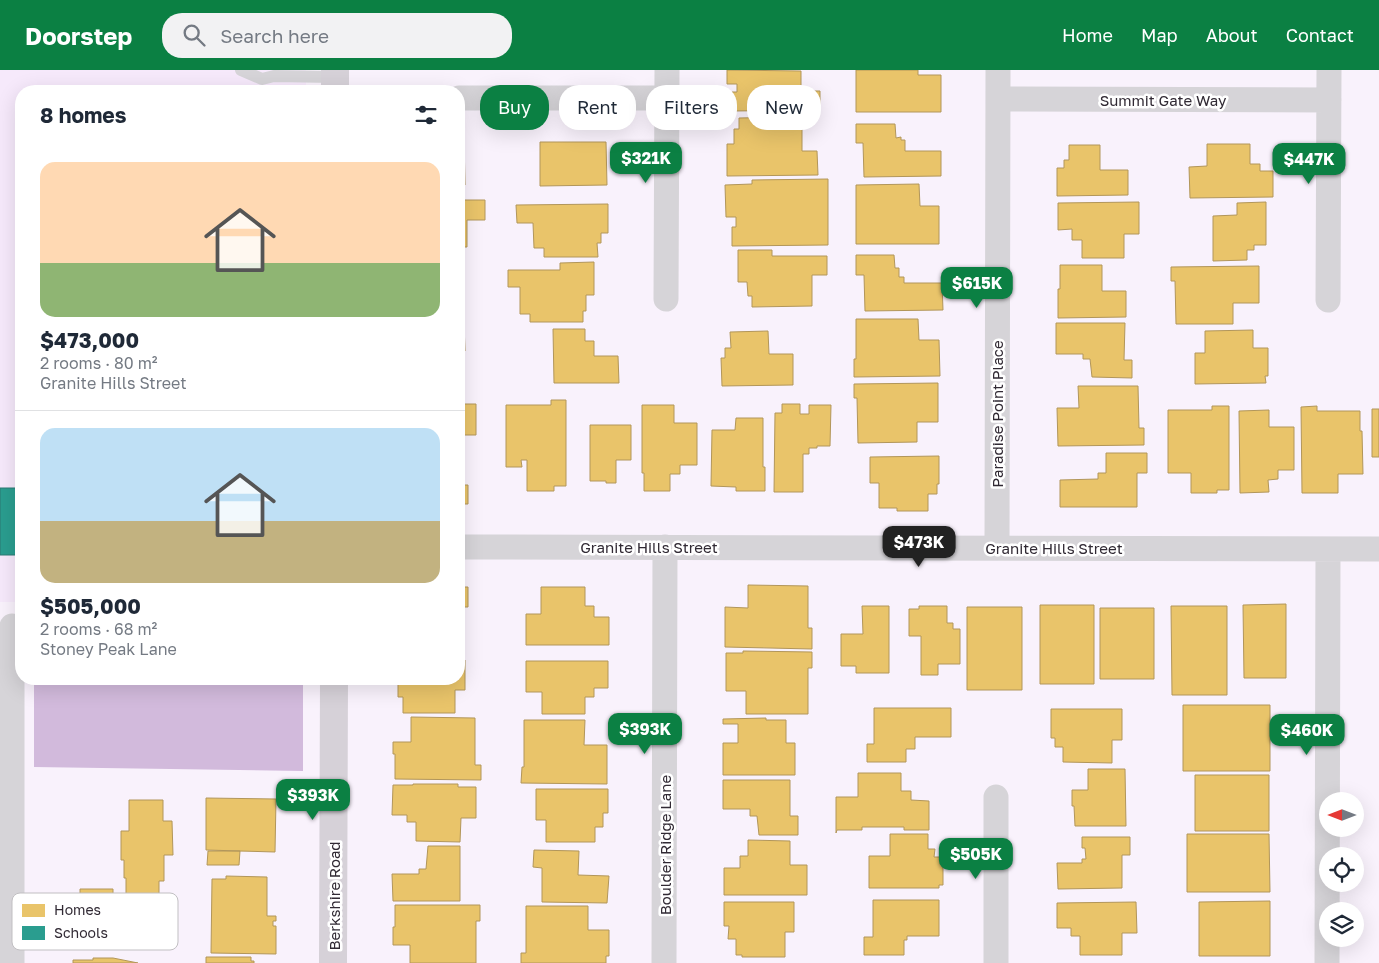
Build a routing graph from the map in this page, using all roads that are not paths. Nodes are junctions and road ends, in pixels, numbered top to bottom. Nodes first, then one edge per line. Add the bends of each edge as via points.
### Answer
1 (241, 70) edge
2 (667, 70) edge
3 (998, 70) edge
4 (1329, 70) edge
5 (335, 79) edge
6 (261, 85) edge
7 (667, 85) edge
8 (465, 98) edge
9 (646, 98) edge
10 (998, 99) junction
11 (1329, 100) junction
12 (667, 130) edge
13 (666, 299) dead end
14 (1328, 300) dead end
15 (465, 547) edge
16 (665, 547) junction
17 (997, 548) junction
18 (1328, 549) junction
19 (1379, 549) edge
20 (11, 626) edge
21 (334, 685) edge
22 (996, 797) dead end
23 (12, 963) edge
24 (333, 963) edge
25 (664, 963) edge
26 (996, 963) edge
27 (1327, 963) edge

1 - 6 lane
2 - 7 street
3 - 10 street, Paradise Point Place
4 - 11 street
5 - 6 lane via 274,76
8 - 9 street
10 - 11 street, Summit Gate Way
10 - 17 street, Paradise Point Place
11 - 14 street
12 - 13 street
15 - 16 street, Granite Hills Street
16 - 17 street, Granite Hills Street
16 - 25 street, Boulder Ridge Lane
17 - 18 street, Granite Hills Street
18 - 19 street, Granite Hills Street
18 - 27 street
20 - 23 street
21 - 24 street, Berkshire Road
22 - 26 street

